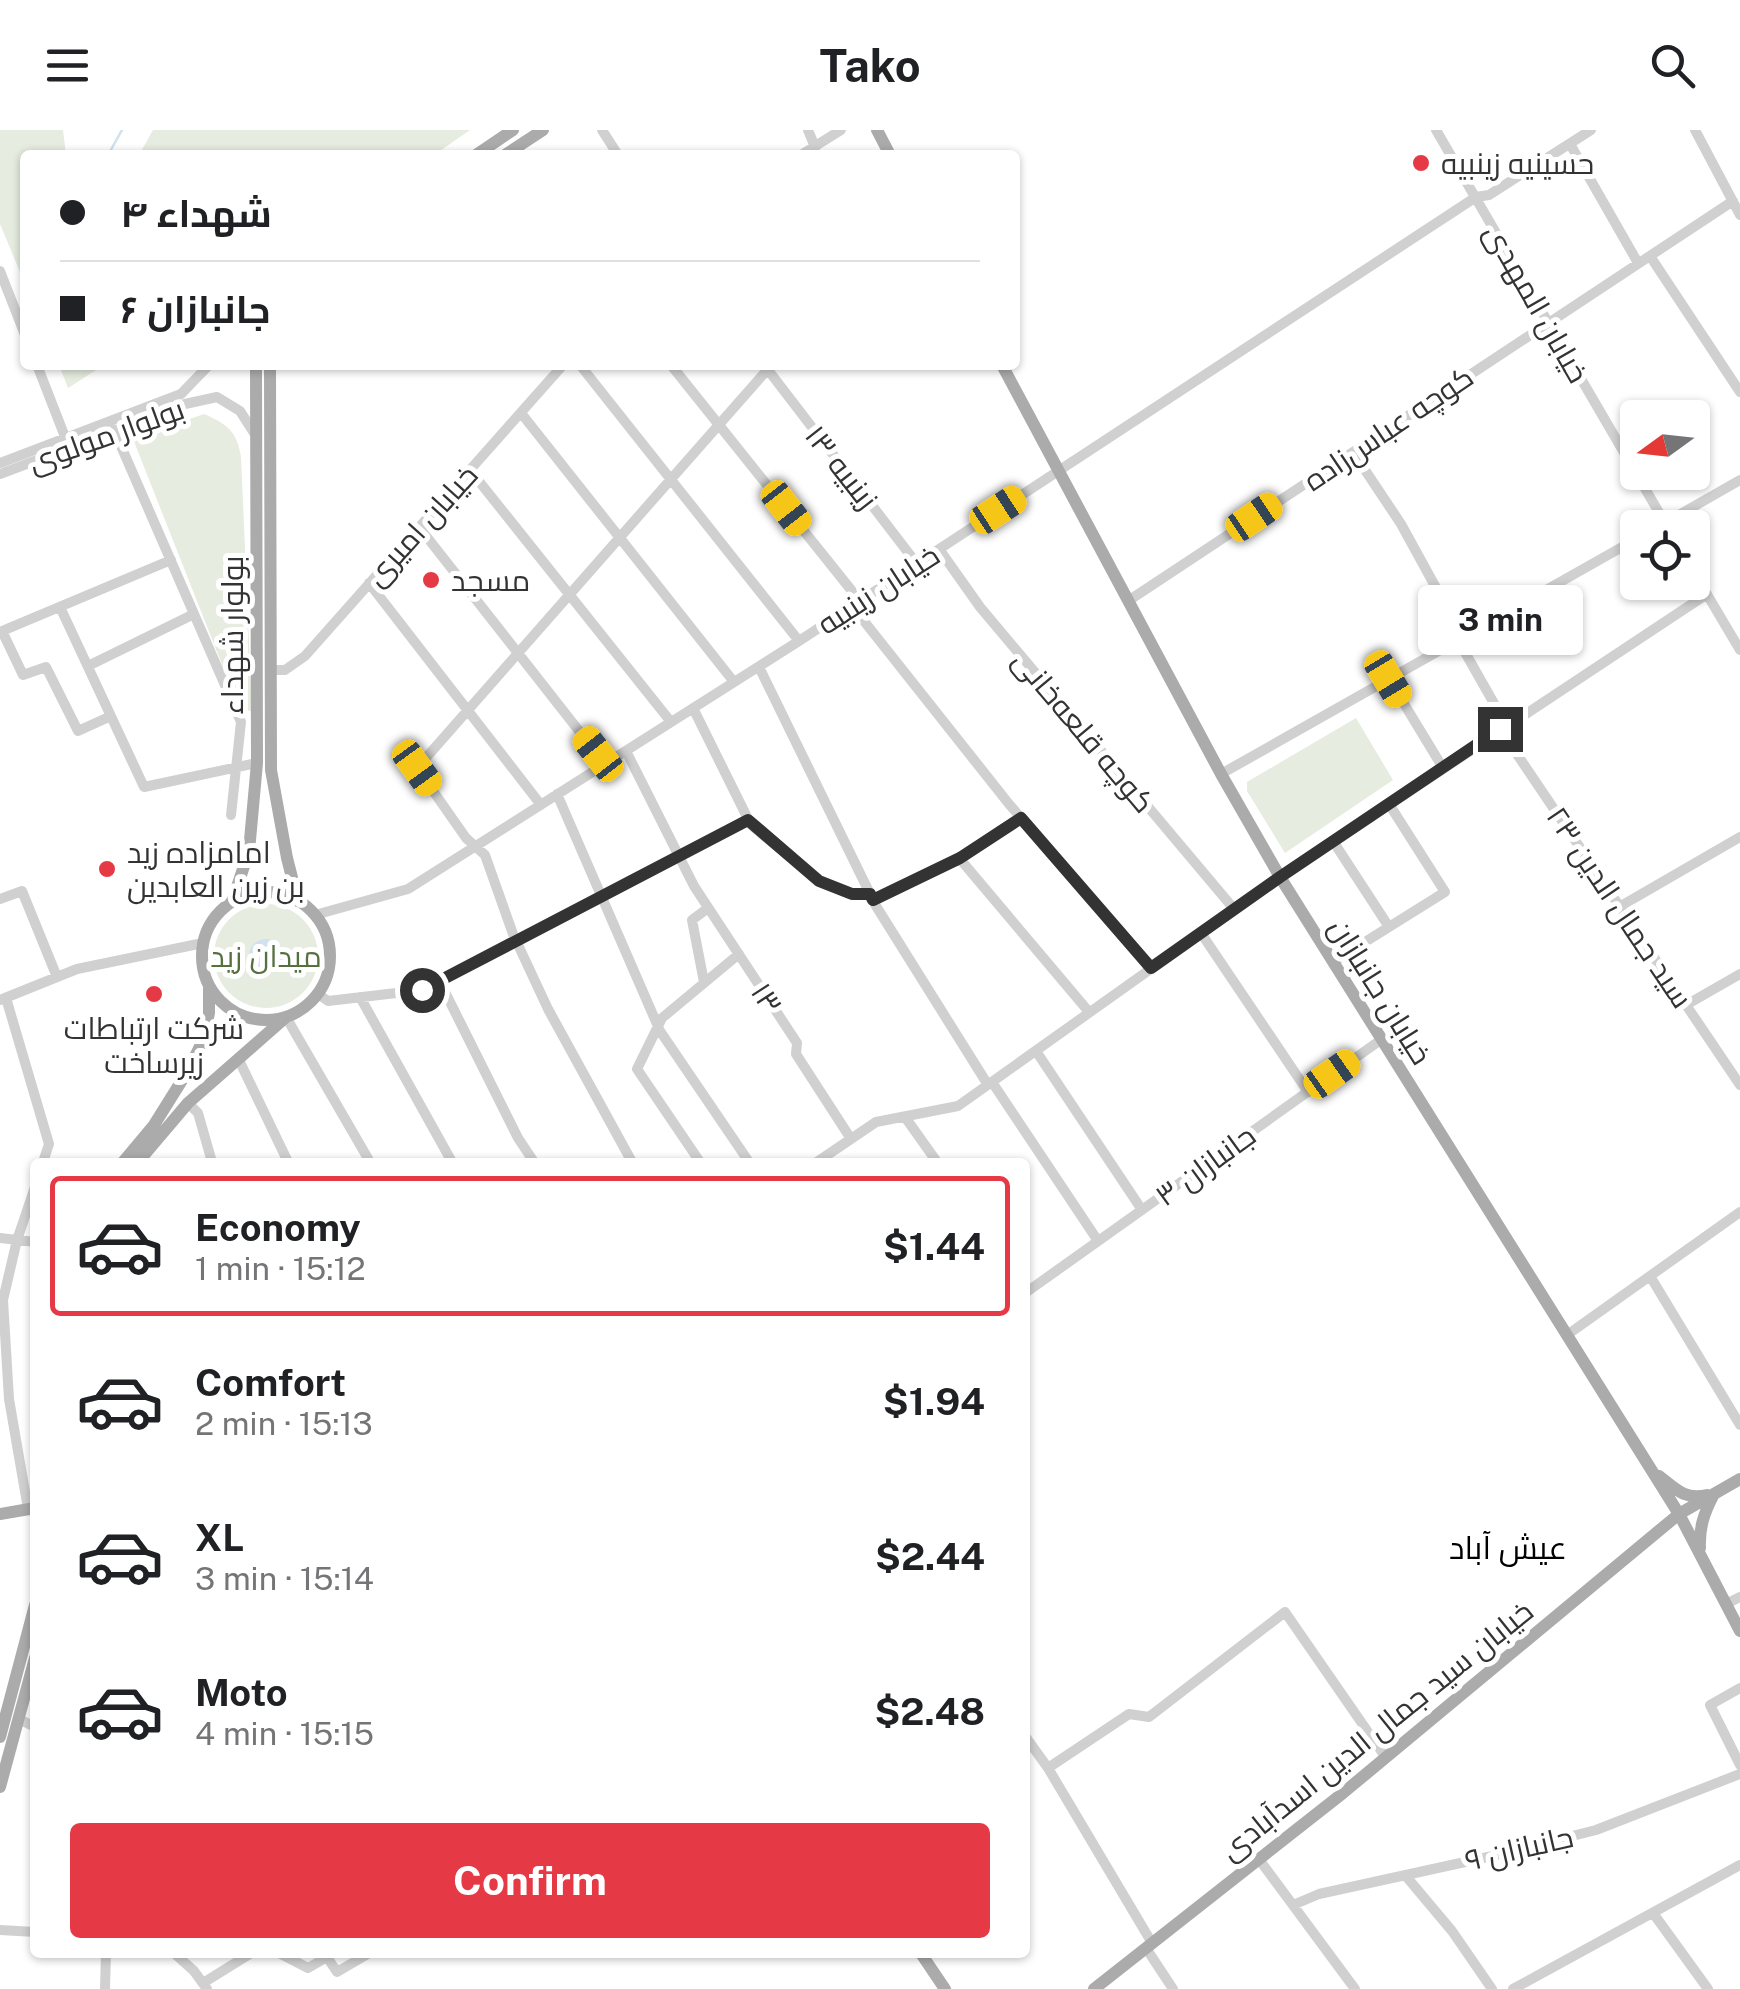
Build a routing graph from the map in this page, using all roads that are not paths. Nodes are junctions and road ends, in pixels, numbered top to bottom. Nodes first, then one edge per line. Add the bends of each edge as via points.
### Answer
1 (513, 130) edge
2 (544, 130) edge
3 (808, 130) edge
4 (841, 130) edge
5 (1436, 130) edge
6 (1591, 130) edge
7 (1696, 130) edge
8 (1570, 144) junction
9 (815, 146) junction
10 (483, 150) edge
11 (514, 150) edge
12 (809, 150) edge
13 (1476, 197) junction
14 (1733, 201) junction
15 (1740, 215) edge
16 (1650, 256) junction
17 (1638, 263) junction
18 (0, 271) edge
19 (20, 322) edge
20 (1548, 322) junction
21 (39, 370) edge
22 (205, 370) edge
23 (256, 370) edge
24 (270, 370) edge
25 (559, 370) edge
26 (584, 370) edge
27 (674, 370) edge
28 (764, 370) edge
29 (768, 370) edge
30 (1005, 370) edge
31 (1740, 392) edge
32 (183, 399) junction
33 (521, 412) junction
34 (719, 425) junction
35 (114, 430) junction
36 (256, 436) junction
37 (67, 443) junction
38 (1353, 452) junction
39 (0, 463) edge
40 (470, 470) junction
41 (1059, 470) junction
42 (0, 474) edge
43 (671, 480) junction
44 (1740, 480) edge
45 (1654, 510) edge
46 (1690, 510) edge
47 (419, 527) junction
48 (620, 538) junction
49 (1620, 548) edge
50 (263, 549) junction
51 (939, 549) junction
52 (171, 560) junction
53 (917, 564) junction
54 (369, 584) junction
55 (570, 594) junction
56 (1710, 598) edge
57 (1699, 600) edge
58 (1128, 601) junction
59 (856, 604) junction
60 (60, 607) junction
61 (194, 614) junction
62 (1, 631) edge
63 (1460, 638) junction
64 (799, 640) junction
65 (1740, 650) edge
66 (518, 653) junction
67 (88, 666) junction
68 (759, 666) junction
69 (270, 670) junction
70 (1388, 679) junction
71 (734, 682) junction
72 (693, 708) junction
73 (468, 710) junction
74 (111, 716) junction
75 (257, 718) junction
76 (241, 722) junction
77 (671, 722) junction
78 (1500, 729) junction
79 (626, 750) junction
80 (257, 763) junction
81 (605, 764) junction
82 (236, 767) junction
83 (1442, 768) junction
84 (1221, 774) junction
85 (557, 794) junction
86 (1389, 804) junction
87 (541, 805) junction
88 (231, 815) dead end
89 (1021, 818) junction
90 (748, 820) junction
91 (1740, 837) edge
92 (1333, 841) junction
93 (476, 846) junction
94 (678, 857) junction
95 (960, 858) junction
96 (1280, 877) junction
97 (602, 897) junction
98 (872, 897) junction
99 (0, 899) edge
100 (298, 901) junction
101 (232, 902) junction
102 (1619, 906) junction
103 (708, 908) junction
104 (1234, 910) junction
105 (314, 915) junction
106 (1388, 927) junction
107 (1201, 933) junction
108 (518, 941) junction
109 (204, 942) junction
110 (738, 954) junction
111 (1333, 962) junction
112 (1151, 968) junction
113 (1740, 974) edge
114 (57, 976) junction
115 (440, 982) junction
116 (704, 982) junction
117 (209, 986) junction
118 (318, 994) junction
119 (360, 997) junction
120 (3, 999) edge
121 (1686, 1005) junction
122 (1089, 1012) junction
123 (286, 1017) junction
124 (658, 1025) junction
125 (1382, 1039) junction
126 (1036, 1050) junction
127 (238, 1058) junction
128 (990, 1083) junction
129 (1740, 1085) edge
130 (1308, 1092) junction
131 (188, 1103) junction
132 (905, 1117) junction
133 (851, 1139) junction
134 (45, 1158) edge
135 (126, 1158) edge
136 (141, 1158) edge
137 (211, 1158) edge
138 (286, 1158) edge
139 (368, 1158) edge
140 (450, 1158) edge
141 (531, 1158) edge
142 (630, 1158) edge
143 (697, 1158) edge
144 (746, 1158) edge
145 (823, 1158) edge
146 (934, 1158) edge
147 (30, 1202) edge
148 (1142, 1210) junction
149 (1740, 1212) edge
150 (0, 1238) edge
151 (17, 1240) junction
152 (30, 1241) edge
153 (1098, 1241) junction
154 (1650, 1276) junction
155 (1030, 1286) edge
156 (2, 1301) edge
157 (1567, 1335) junction
158 (5, 1401) edge
159 (1740, 1425) edge
160 (1652, 1471) junction
161 (1740, 1480) edge
162 (1714, 1493) junction
163 (30, 1500) edge
164 (30, 1508) edge
165 (0, 1514) edge
166 (1679, 1514) junction
167 (1701, 1556) junction
168 (1740, 1597) edge
169 (1726, 1604) junction
170 (30, 1625) edge
171 (1740, 1631) edge
172 (30, 1676) edge
173 (1740, 1688) edge
174 (18, 1719) junction
175 (30, 1725) edge
176 (0, 1737) edge
177 (1030, 1743) edge
178 (1386, 1758) junction
179 (1740, 1766) edge
180 (1048, 1768) junction
181 (1740, 1774) edge
182 (0, 1786) edge
183 (1258, 1858) junction
184 (1740, 1866) edge
185 (1406, 1874) junction
186 (1293, 1905) junction
187 (1652, 1913) junction
188 (0, 1930) edge
189 (30, 1932) edge
190 (1149, 1946) junction
191 (106, 1958) edge
192 (180, 1958) edge
193 (245, 1958) edge
194 (289, 1958) edge
195 (326, 1958) edge
196 (329, 1958) edge
197 (358, 1958) edge
198 (924, 1958) edge
199 (205, 1986) edge
200 (105, 1989) edge
201 (944, 1989) edge
202 (1094, 1989) edge
203 (1173, 1989) edge
204 (1355, 1989) edge
205 (1492, 1989) edge
206 (1513, 1989) edge
207 (1708, 1989) edge

1 - 10 main road
2 - 11 main road
3 - 9 street
4 - 9 street
5 - 13 street, خیابان المهدی
6 - 8 street, خیابان زینبیه
7 - 14 street
8 - 13 street, خیابان زینبیه
8 - 17 street
9 - 12 street
13 - 20 street, خیابان المهدی
13 - 41 street, خیابان زینبیه
14 - 15 street
14 - 16 street, کوچه عباس‌زاده
16 - 17 street, کوچه عباس‌زاده
16 - 31 street
17 - 20 street, کوچه عباس‌زاده
18 - 19 street
20 - 38 street, کوچه عباس‌زاده
20 - 45 street, خیابان المهدی
21 - 37 street
22 - 32 street, بولوار مولوی
23 - 36 main road, بولوار شهداء
24 - 50 main road, بولوار شهداء
25 - 33 street, خیابان امیری
26 - 43 street
27 - 34 street
28 - 34 street
29 - 53 street, زینبیه ۱۳
30 - 41 main road, خیابان جانبازان
32 - 35 street, بولوار مولوی
32 - 36 street, بولوار مولوی via 216,397 240,411
32 - 37 street, بولوار مولوی
33 - 40 street, خیابان امیری
33 - 48 street
34 - 43 street
34 - 59 street
35 - 37 street, بولوار مولوی
35 - 52 street
36 - 50 main road, بولوار شهداء
37 - 39 street, بولوار مولوی
37 - 42 street, بولوار مولوی
38 - 58 street, کوچه عباس‌زاده
38 - 63 street, سید جمال الدین ۲۳ via 1401,524
40 - 47 street, خیابان امیری
40 - 55 street
41 - 51 street, خیابان زینبیه
41 - 58 main road, خیابان جانبازان
43 - 48 street
43 - 64 street
44 - 46 street
47 - 54 street, خیابان امیری
47 - 66 street
48 - 55 street
48 - 71 street
49 - 63 street
50 - 69 main road, بولوار شهداء
50 - 75 main road, بولوار شهداء
51 - 53 street, خیابان زینبیه
51 - 104 street, کوچه قلعه‌خانی
52 - 60 street
52 - 61 street
53 - 59 street, خیابان زینبیه
54 - 69 street, خیابان امیری via 305,656 285,670
54 - 73 street
55 - 66 street
55 - 77 street
56 - 65 street
57 - 78 street
58 - 84 main road, خیابان جانبازان
59 - 64 street, خیابان زینبیه
59 - 89 street
60 - 62 street
60 - 67 street
61 - 67 street
61 - 76 street
62 - 74 street via 23,676 46,667 78,730
63 - 70 street
63 - 78 street, سید جمال الدین ۲۳ via 1500,714
64 - 68 street, خیابان زینبیه
66 - 73 street
66 - 81 street
67 - 74 street
68 - 71 street, خیابان زینبیه
68 - 98 street
69 - 100 main road, بولوار شهداء via 270,770
70 - 83 street
70 - 84 street
71 - 72 street, خیابان زینبیه
72 - 77 street, خیابان زینبیه
72 - 90 street
73 - 87 street
73 - 93 street via 417,768
74 - 82 street via 144,787
75 - 76 street
75 - 80 main road, بولوار شهداء
76 - 82 street
77 - 79 street, خیابان زینبیه
78 - 83 street
78 - 102 street, سید جمال الدین ۲۳
79 - 81 street, خیابان زینبیه
79 - 94 street, ۱۳
80 - 82 street
80 - 101 main road, بولوار شهداء via 249,852
81 - 85 street, خیابان زینبیه
82 - 88 street
83 - 86 street
84 - 96 main road, خیابان جانبازان
85 - 87 street, خیابان زینبیه
85 - 97 street
86 - 92 street
86 - 106 street via 1445,892
87 - 93 street, خیابان زینبیه
89 - 95 street
89 - 112 street
90 - 94 street
90 - 98 street via 819,881
91 - 102 street
92 - 96 street
92 - 106 street
93 - 105 street, خیابان زینبیه via 408,889
93 - 108 street
94 - 97 street
94 - 103 street, ۱۳
95 - 98 street
95 - 122 street
96 - 104 street
96 - 111 main road, خیابان جانبازان
97 - 108 street
97 - 124 street
98 - 128 street
99 - 114 street via 22,891
100 - 101 main road via 269,892
100 - 105 main road
101 - 109 main road via 216,916
102 - 121 street, سید جمال الدین ۲۳
103 - 110 street, ۱۳
103 - 116 street via 692,920
104 - 107 street
105 - 118 main road via 330,953
106 - 111 street
107 - 112 street
107 - 130 street
108 - 115 street
108 - 142 street
109 - 114 street
109 - 117 main road
110 - 116 street
110 - 133 street, ۱۳
111 - 125 main road, خیابان جانبازان
112 - 122 street
113 - 121 street
114 - 120 street
115 - 119 street
115 - 141 street
116 - 124 street
117 - 123 main road via 242,1016
117 - 135 main road via 203,1040 154,1125
118 - 119 street via 328,1000
118 - 123 main road
119 - 140 street
120 - 134 street via 50,1144
121 - 129 street, سید جمال الدین ۲۳
122 - 126 street
123 - 127 main road
123 - 139 street
124 - 143 street via 636,1069
124 - 144 street
125 - 130 street, جانبازان ۳
125 - 157 main road, خیابان جانبازان
126 - 128 street
126 - 148 street
127 - 131 main road
127 - 138 street
128 - 132 street via 958,1106
128 - 153 street
130 - 148 street, جانبازان ۳
131 - 136 main road
131 - 137 street via 198,1113
132 - 133 street via 876,1122
132 - 146 street
133 - 145 street
147 - 151 street
148 - 153 street, جانبازان ۳
149 - 154 street
150 - 151 street
151 - 152 street
151 - 156 street
153 - 155 street, جانبازان ۳
154 - 157 street
154 - 159 street
156 - 158 street
157 - 160 main road, خیابان جانبازان
158 - 163 street
160 - 162 main road via 1686,1496
160 - 166 main road, خیابان جانبازان
161 - 162 main road, خیابان سید جمال الدین اسدآبادی
162 - 166 main road, خیابان سید جمال الدین اسدآبادی
162 - 167 main road via 1703,1515
164 - 165 main road
166 - 167 main road, خیابان جانبازان
166 - 178 main road, خیابان سید جمال الدین اسدآبادی
167 - 169 main road, خیابان جانبازان
168 - 169 street
169 - 171 main road, خیابان جانبازان
170 - 176 main road
172 - 174 main road
173 - 179 street via 1710,1705
174 - 175 street
174 - 182 main road
177 - 180 street
178 - 180 street via 1286,1612 1149,1716 1129,1714
178 - 183 main road, خیابان سید جمال الدین اسدآبادی
180 - 190 street
181 - 185 street, جانبازان ۹ via 1596,1830
183 - 186 street
183 - 190 main road, خیابان سید جمال الدین اسدآبادی
184 - 187 street
185 - 186 street, جانبازان ۹
185 - 205 street
186 - 204 street
187 - 206 street
187 - 207 street
188 - 189 street
190 - 202 main road, خیابان سید جمال الدین اسدآبادی
190 - 203 street
191 - 200 street
192 - 199 street
193 - 199 street
194 - 195 street via 308,1968
196 - 197 street via 337,1972
198 - 201 main road

